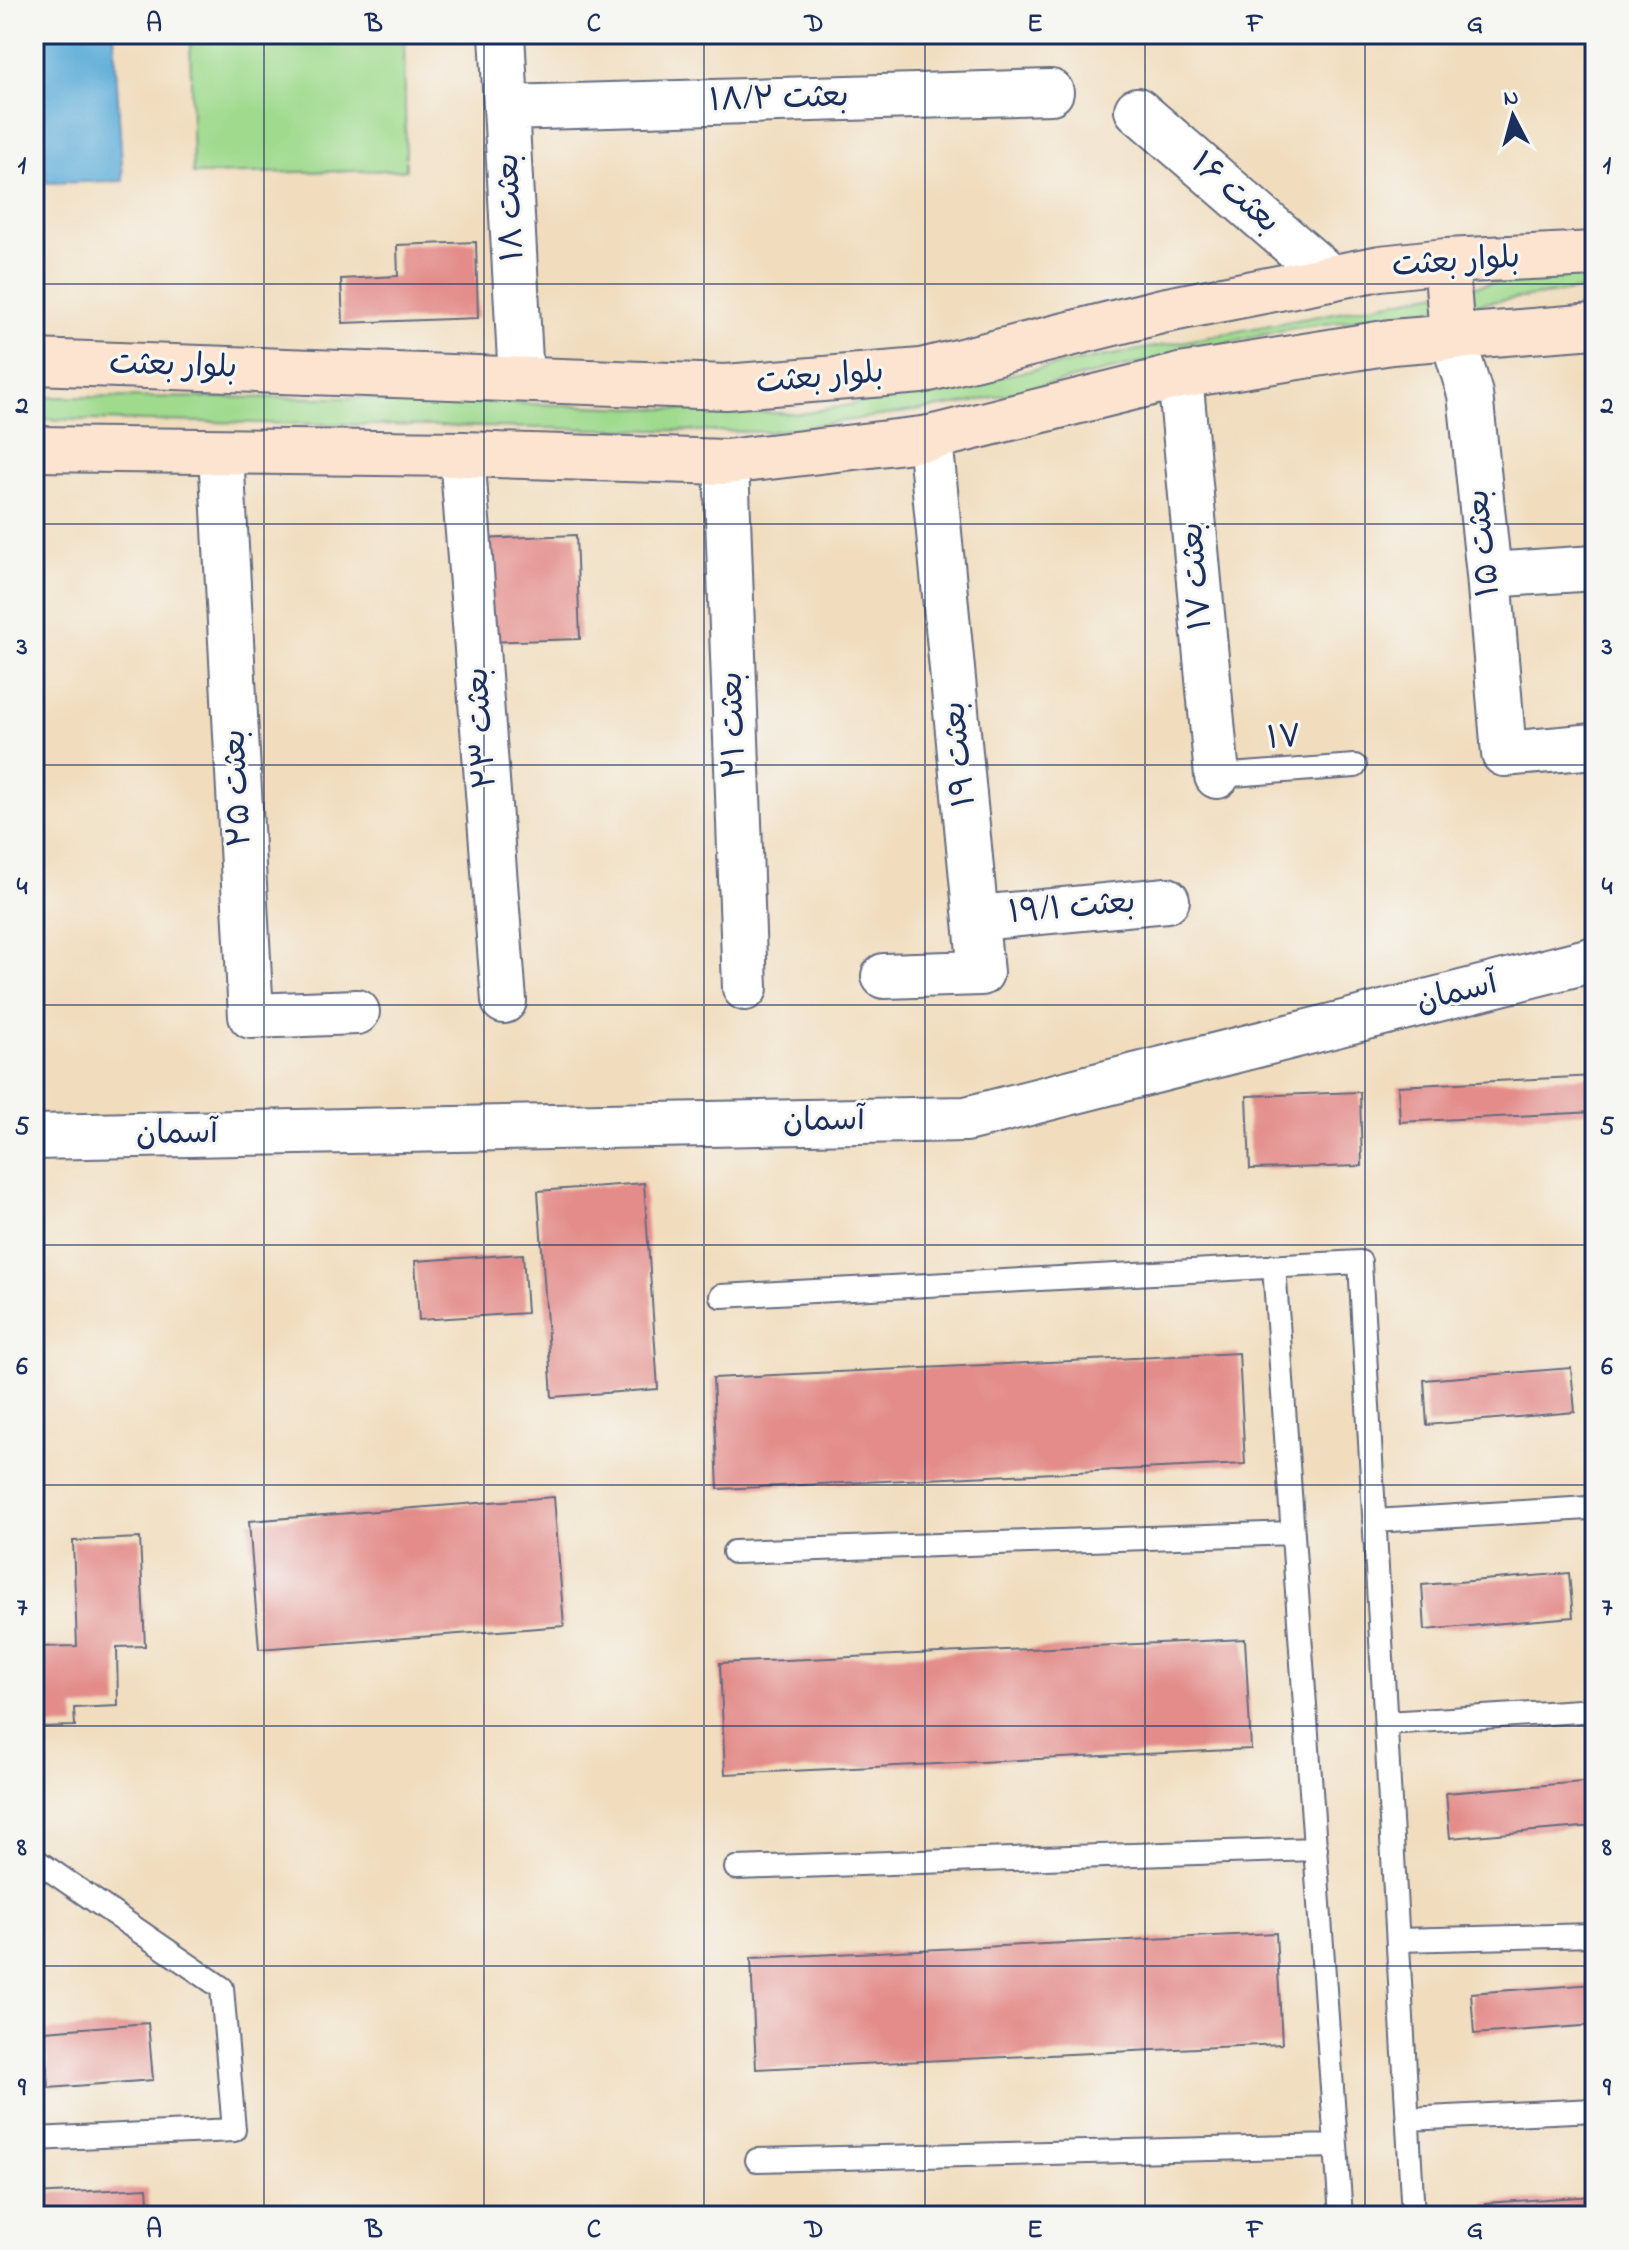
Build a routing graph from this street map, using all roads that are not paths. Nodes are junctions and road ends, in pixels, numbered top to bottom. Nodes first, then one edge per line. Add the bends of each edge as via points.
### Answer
1 (502, 34) edge
2 (1051, 92) dead end
3 (506, 108) junction
4 (1137, 110) dead end
5 (1595, 254) edge
6 (1446, 261) junction
7 (1331, 278) junction
8 (1595, 326) edge
9 (1452, 335) junction
10 (34, 362) edge
11 (1180, 376) junction
12 (521, 379) junction
13 (930, 438) junction
14 (34, 449) edge
15 (221, 453) junction
16 (462, 454) junction
17 (726, 462) junction
18 (1595, 568) edge
19 (1489, 575) junction
20 (1595, 746) edge
21 (1355, 766) dead end
22 (1217, 776) joint
23 (1167, 900) dead end
24 (978, 918) junction
25 (1595, 959) edge
26 (884, 976) dead end
27 (745, 988) dead end
28 (504, 1001) dead end
29 (357, 1012) dead end
30 (34, 1137) edge
31 (1274, 1266) junction
32 (721, 1296) dead end
33 (1588, 1508) dead end
34 (1374, 1521) junction
35 (1293, 1533) junction
36 (734, 1552) dead end
37 (1595, 1710) edge
38 (1386, 1723) junction
39 (1316, 1849) junction
40 (34, 1859) edge
41 (736, 1868) dead end
42 (1595, 1935) edge
43 (1398, 1940) junction
44 (1595, 2110) edge
45 (1407, 2119) junction
46 (34, 2139) edge
47 (1336, 2146) junction
48 (757, 2160) dead end
49 (1341, 2216) edge
50 (1413, 2216) edge

1 - 3 street, بعثت ۱۸
2 - 3 street, ۱۸/۲ بعثت
3 - 12 street, بعثت ۱۸
4 - 7 street, بعثت ۱۶
5 - 6 main road, بلوار بعثت
6 - 7 main road, بلوار بعثت
6 - 9 main road
7 - 12 main road, بلوار بعثت via 1162,311 921,371 726,387
8 - 9 main road
9 - 11 main road
9 - 19 street, بعثت ۱۵ via 1470,394
10 - 12 main road, بلوار بعثت
11 - 13 main road
11 - 22 street, بعثت ۱۷
13 - 17 main road
13 - 24 street, بعثت ۱۹
14 - 15 main road
15 - 16 main road
15 - 29 street, ۲۵ بعثت via 251,1016
16 - 17 main road
16 - 28 street, ۲۳ بعثت
17 - 27 street, ۲۱ بعثت
18 - 19 street
19 - 20 street, بعثت ۱۵ via 1504,754
21 - 22 lane, ۱۷
23 - 24 street, ۱۹/۱ بعثت
24 - 26 street, بعثت ۱۹ via 981,973
25 - 30 street, آسمان via 966,1119
31 - 32 lane
31 - 34 lane via 1360,1262
31 - 35 lane
33 - 34 lane
34 - 38 lane
35 - 36 lane
35 - 39 lane
37 - 38 lane
38 - 43 lane
39 - 41 lane
39 - 47 lane
40 - 46 lane via 222,1988 234,2130
42 - 43 lane
43 - 45 lane
44 - 45 lane
45 - 50 lane
47 - 48 lane
47 - 49 lane

